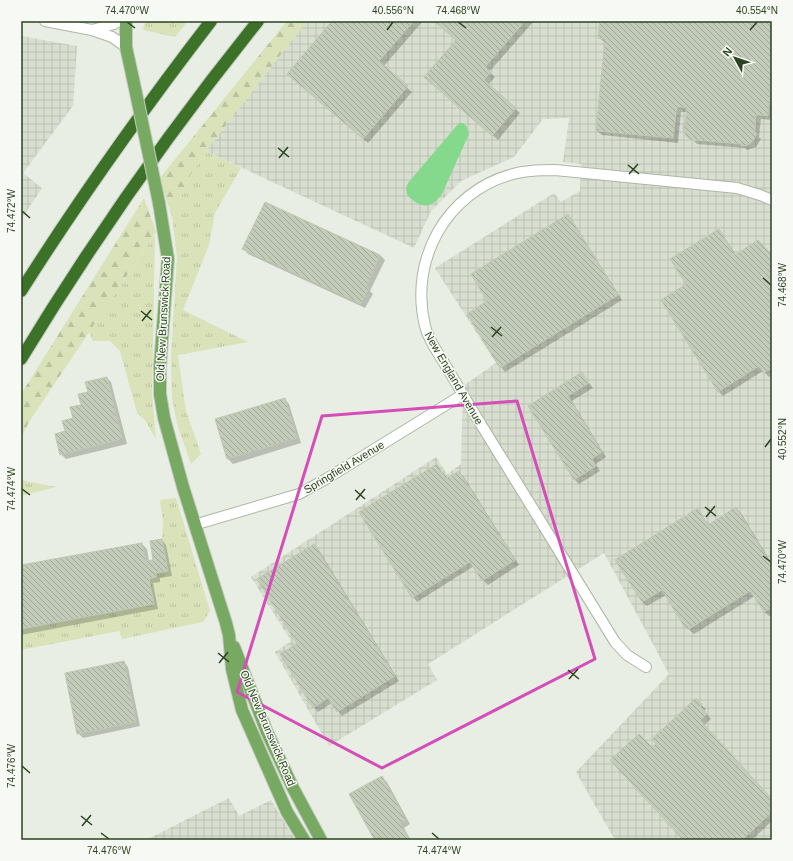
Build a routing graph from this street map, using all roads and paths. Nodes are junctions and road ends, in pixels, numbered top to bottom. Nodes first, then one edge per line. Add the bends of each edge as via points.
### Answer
1 (45, 21) edge
2 (118, 21) edge
3 (126, 21) edge
4 (211, 21) edge
5 (258, 21) edge
6 (92, 30) junction
7 (126, 47) junction
8 (772, 200) edge
9 (21, 291) edge
10 (21, 359) edge
11 (462, 394) junction
12 (194, 525) junction
13 (229, 635) junction
14 (646, 667) dead end
15 (304, 840) edge
16 (321, 840) edge

1 - 6 street
2 - 6 street
3 - 7 main road, Old New Brunswick Road
4 - 9 highway via 103,168
5 - 10 highway via 157,154
6 - 7 street via 112,37
7 - 12 main road, Old New Brunswick Road, bridge via 159,203 168,259 160,394 164,418
8 - 11 street, New England Avenue via 737,188 555,170 533,170 512,174 477,189 454,209 435,236 426,259 421,292 424,320 430,340
11 - 12 street, Springfield Avenue via 299,494
11 - 14 street, New England Avenue via 615,642 627,655
12 - 13 main road, Old New Brunswick Road
13 - 15 main road, Old New Brunswick Road via 232,669 242,710 287,812
13 - 16 main road, Old New Brunswick Road via 267,732

